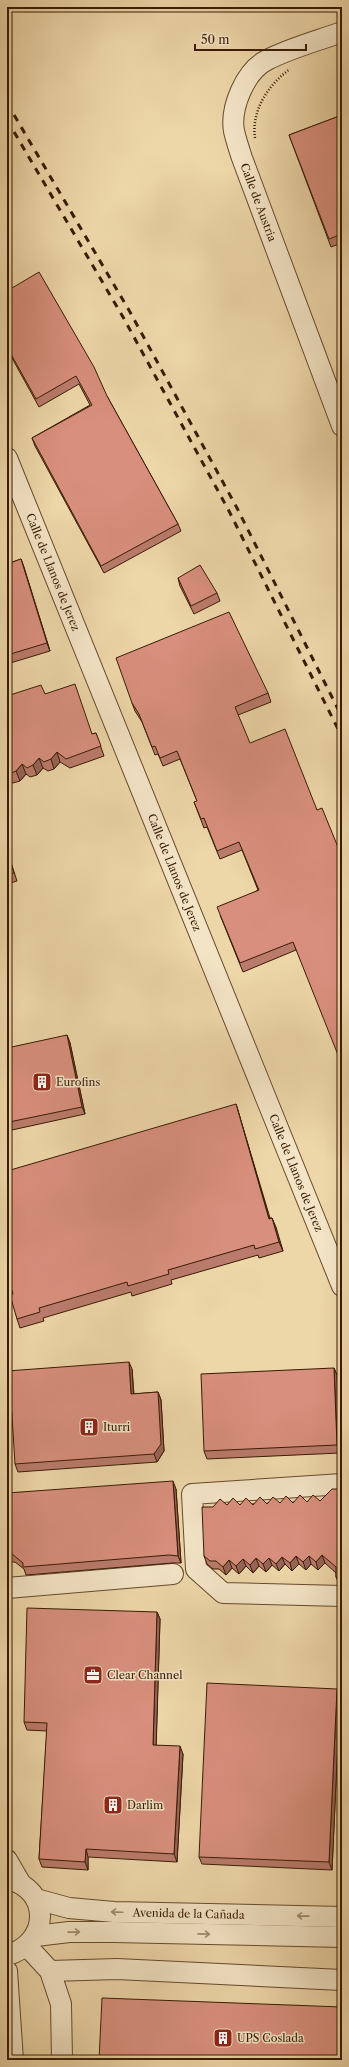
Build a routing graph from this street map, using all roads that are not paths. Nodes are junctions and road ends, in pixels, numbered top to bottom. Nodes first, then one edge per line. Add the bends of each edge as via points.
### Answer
1 (342, 32) edge
2 (342, 426) edge
3 (7, 458) edge
4 (342, 1286) edge
5 (342, 1484) edge
6 (173, 1574) dead end
7 (7, 1588) edge
8 (342, 1596) edge
9 (7, 1860) edge
10 (14, 1882) edge
11 (36, 1899) junction
12 (339, 1913) edge
13 (342, 1937) edge
14 (31, 1941) junction
15 (7, 1955) edge
16 (7, 1971) edge
17 (50, 1971) junction
18 (342, 1980) edge
19 (13, 2060) edge
20 (62, 2060) edge

1 - 2 street, Calle de Austria via 266,60 243,86 234,105 234,131 242,158
3 - 4 street, Calle de Llanos de Jerez
5 - 8 street via 192,1494 196,1569 223,1592
6 - 7 street
9 - 10 street
10 - 11 street via 30,1890
12 -> 11 street, Avenida de la Cañada via 114,1912 69,1908
11 - 14 street via 40,1909 40,1923
14 -> 13 street, Avenida de la Cañada via 69,1932
14 - 15 street, Avenida de la Cañada via 17,1953
14 - 17 street
16 - 19 street
17 - 18 street via 117,1969
17 - 20 street via 61,2004

